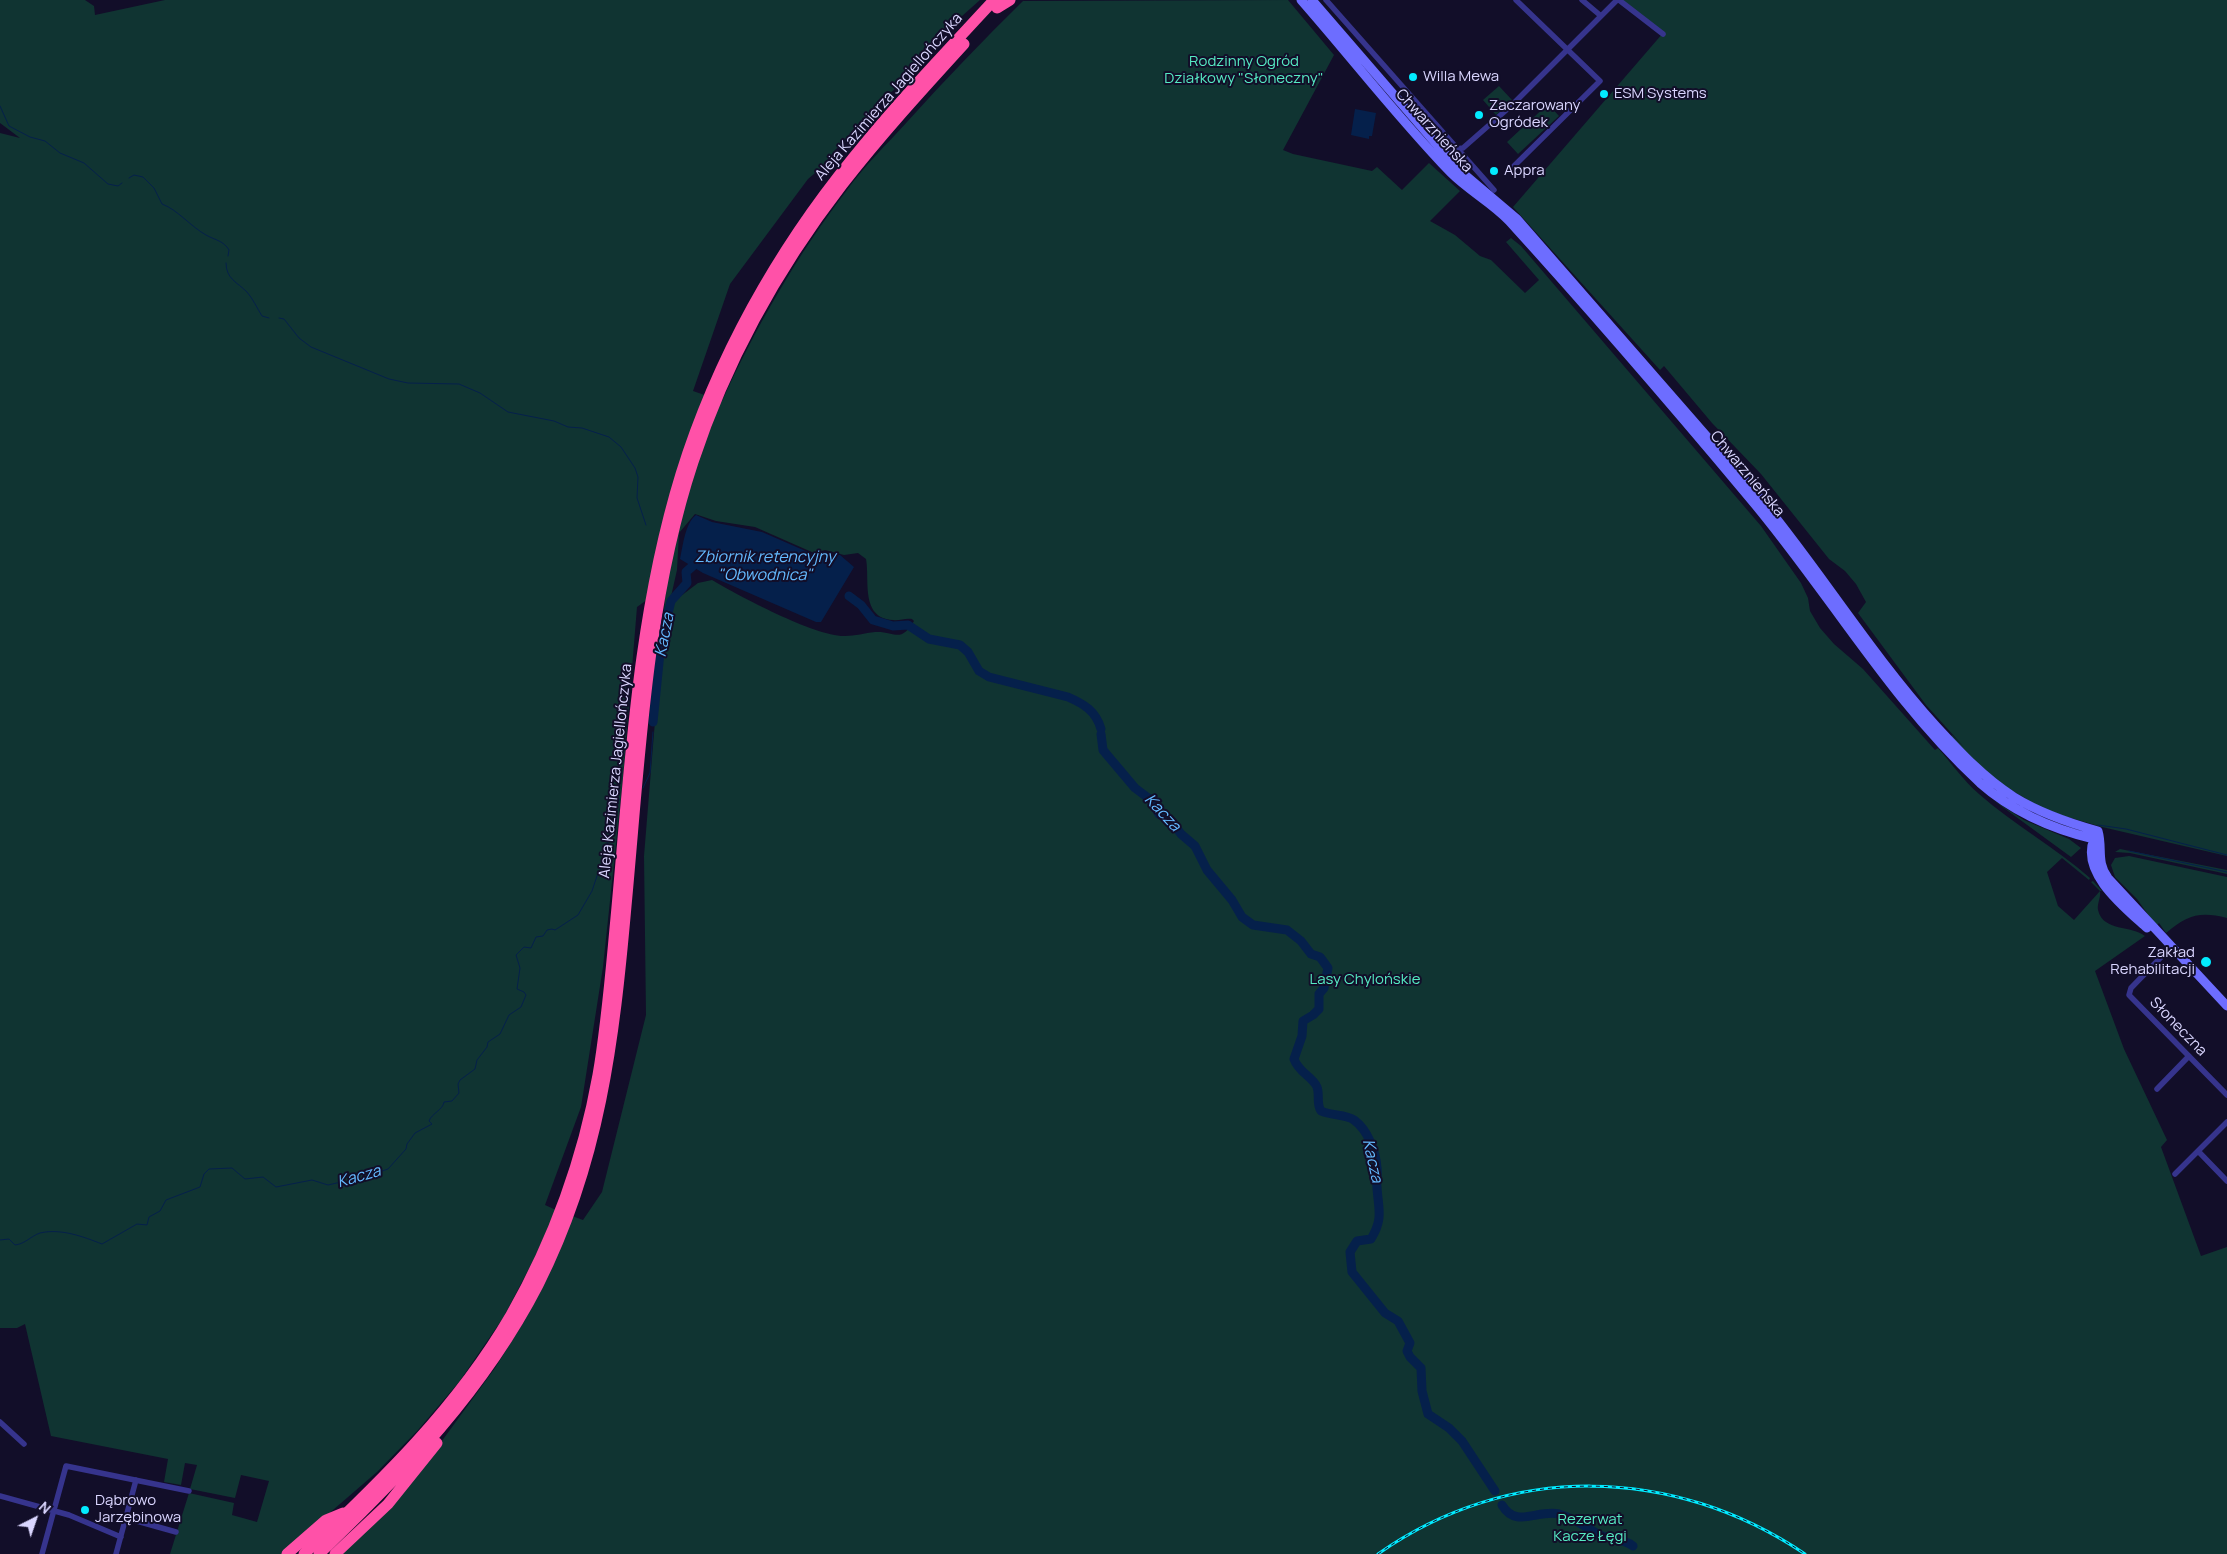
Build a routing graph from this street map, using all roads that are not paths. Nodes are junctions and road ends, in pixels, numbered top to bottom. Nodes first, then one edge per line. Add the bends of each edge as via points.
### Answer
1 (1010, 0) edge
2 (1301, 0) edge
3 (1312, 0) edge
4 (1326, 0) edge
5 (1516, 0) edge
6 (1582, 0) edge
7 (1587, 0) edge
8 (1618, 0) edge
9 (998, 3) edge
10 (1591, 7) junction
11 (1600, 16) junction
12 (1662, 34) dead end
13 (1568, 50) junction
14 (1456, 149) junction
15 (1444, 160) junction
16 (1513, 167) dead end
17 (1494, 190) dead end
18 (2166, 948) junction
19 (2227, 1006) edge
20 (2189, 1056) junction
21 (2157, 1089) dead end
22 (2227, 1095) edge
23 (2227, 1122) edge
24 (2198, 1151) junction
25 (2175, 1174) dead end
26 (2227, 1181) edge
27 (473, 1390) junction
28 (0, 1422) edge
29 (24, 1444) dead end
30 (136, 1480) junction
31 (189, 1491) dead end
32 (0, 1496) edge
33 (352, 1509) junction
34 (54, 1510) junction
35 (126, 1518) junction
36 (176, 1532) dead end
37 (121, 1537) junction
38 (337, 1553) edge
39 (42, 1554) edge
40 (118, 1554) edge
41 (287, 1554) edge
42 (304, 1554) edge
43 (319, 1554) edge

1 - 9 highway
2 - 15 main road, Chwarznieńska
3 - 15 main road, Chwarznieńska
4 - 14 street, Chwarznieńska
5 - 13 street
6 - 10 street
7 - 10 street
8 - 11 street
8 - 12 street
9 - 27 highway, Aleja Kazimierza Jagiellończyka via 888,129 815,223 755,319 707,424 679,510 655,627 617,1010 598,1118 571,1208 543,1274 516,1324
9 - 33 highway, Aleja Kazimierza Jagiellończyka via 875,131 821,199 764,285 714,386 680,475 653,588 638,690 601,1054 586,1128 571,1178 532,1274 487,1353 432,1426
10 - 11 street
11 - 13 street
13 - 14 street via 1512,105 1463,148
13 - 16 street via 1598,78 1598,84
14 - 15 street
14 - 17 street, Chwarznieńska
15 - 18 main road, Chwarznieńska via 1517,219 1751,486 1845,617 1917,705 1980,772 2032,807 2098,831 2103,872
18 - 19 main road, Chwarznieńska
18 - 20 street, Słoneczna via 2129,993
20 - 21 street
20 - 22 street, Słoneczna
23 - 24 street
24 - 25 street
24 - 26 street
27 - 38 highway via 416,1472
27 - 43 highway, Aleja Kazimierza Jagiellończyka via 403,1471
28 - 29 street
30 - 31 street
30 - 34 street via 66,1466
30 - 35 street
32 - 34 street
33 - 41 highway via 326,1520
33 - 42 highway, Aleja Kazimierza Jagiellończyka
34 - 37 street
34 - 39 street
35 - 36 street
35 - 37 street
37 - 40 street

